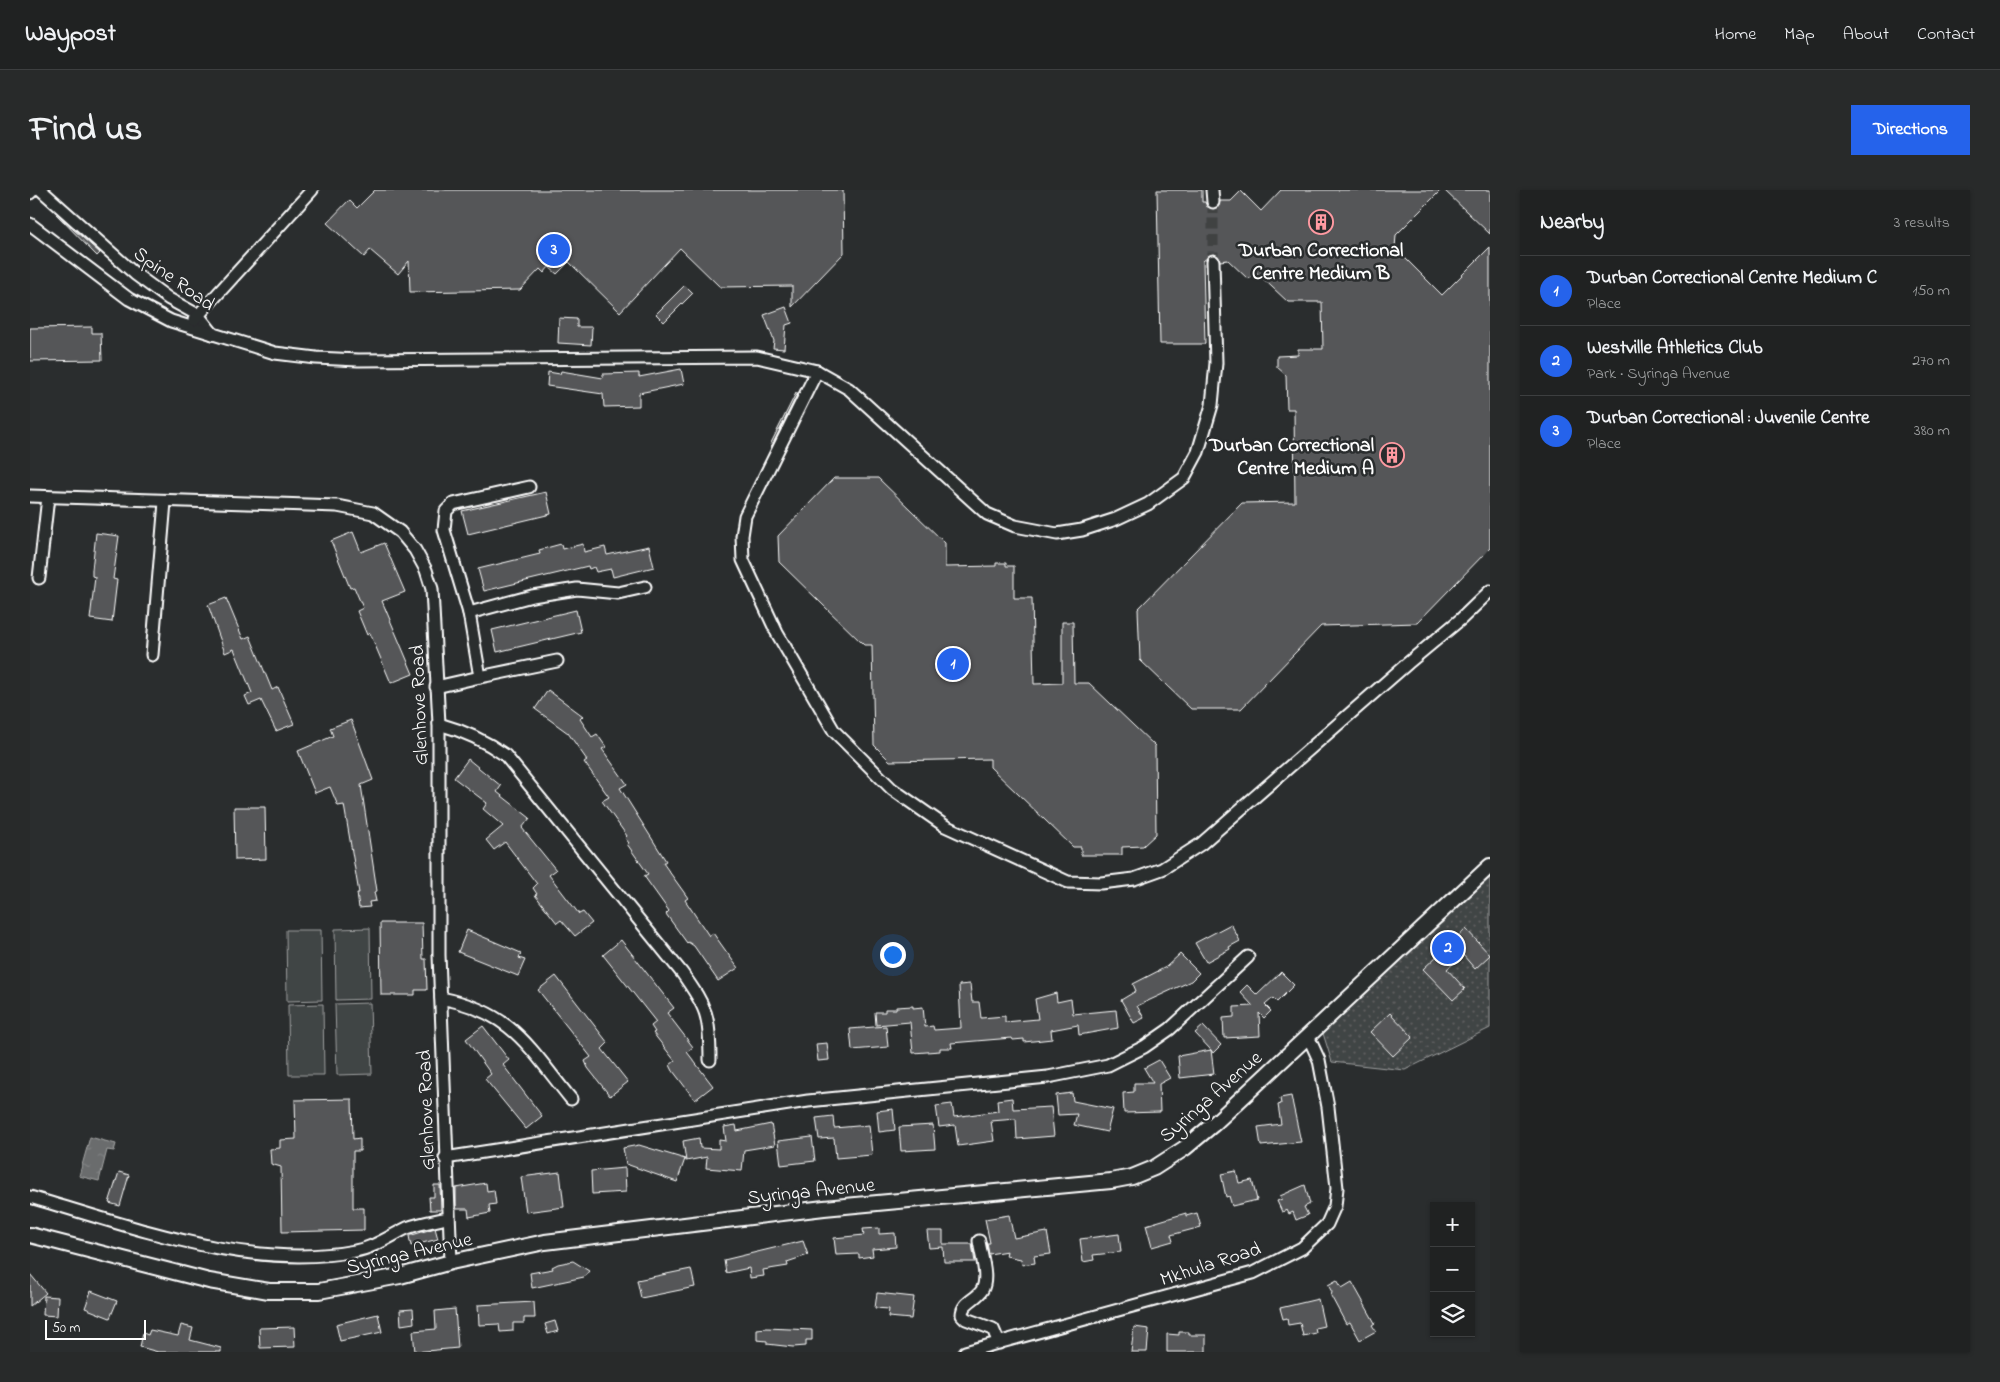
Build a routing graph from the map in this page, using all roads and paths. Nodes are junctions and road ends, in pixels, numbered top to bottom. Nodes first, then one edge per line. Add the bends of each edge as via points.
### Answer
1 (33, 190) edge
2 (41, 190) edge
3 (312, 190) edge
4 (30, 193) edge
5 (30, 224) edge
6 (1213, 261) tunnel mouth
7 (198, 315) junction
8 (188, 327) junction
9 (213, 334) junction
10 (817, 371) junction
11 (529, 486) dead end
12 (30, 496) edge
13 (48, 497) junction
14 (165, 502) junction
15 (39, 578) dead end
16 (646, 587) dead end
17 (1490, 591) edge
18 (469, 613) junction
19 (152, 655) dead end
20 (557, 661) dead end
21 (480, 677) junction
22 (436, 687) junction
23 (439, 724) junction
24 (1490, 866) edge
25 (1248, 957) dead end
26 (441, 998) junction
27 (1308, 1036) junction
28 (710, 1060) dead end
29 (571, 1099) dead end
30 (445, 1158) junction
31 (30, 1197) edge
32 (447, 1218) junction
33 (30, 1235) edge
34 (979, 1242) dead end
35 (450, 1262) junction
36 (999, 1343) junction
37 (965, 1352) edge

1 - 4 street
2 - 7 street, Spine Road via 135,274
3 - 7 street
5 - 8 street, Spine Road via 129,299
6 - 10 street via 1216,363 1212,405 1198,452 1184,478 1148,504 1082,530 1057,534 1015,526 986,514 849,389
7 - 8 street
7 - 9 street, Spine Road
8 - 9 street, Spine Road
9 - 10 street via 275,353 316,358 757,357
10 - 17 street via 745,516 743,560 757,594 834,731 892,789 945,826 1068,882 1134,880 1162,869 1201,844 1408,662 1462,619
11 - 18 street via 453,504 446,511 444,530
12 - 13 street, Glenhove Road
13 - 14 street, Glenhove Road
13 - 15 street
14 - 19 street
14 - 22 street, Glenhove Road via 337,506 373,513 400,532 426,570 432,589
16 - 18 street via 618,593 577,589 532,596
18 - 21 street
20 - 21 street
21 - 22 street
22 - 23 street, Glenhove Road
23 - 26 street, Glenhove Road
23 - 28 street via 466,732 505,755 682,973 708,1015
24 - 27 street, Syringa Avenue
25 - 30 street via 1170,1029 1108,1064 1048,1077 808,1101
26 - 29 street via 478,1008 509,1026
26 - 30 street, Glenhove Road
27 - 35 street, Syringa Avenue via 1186,1148 1132,1177 1036,1190 678,1224 545,1242
27 - 36 street, Mkhula Road via 1319,1060 1334,1157 1337,1188 1335,1206 1327,1224 1302,1248 1253,1273
30 - 32 street, Glenhove Road
31 - 32 street via 167,1236 265,1256 356,1251 410,1227
32 - 35 street, Glenhove Road
33 - 35 street, Syringa Avenue via 209,1281 269,1291 319,1291
34 - 36 street via 984,1284 964,1306 962,1315 994,1329
36 - 37 street, Mkhula Road

